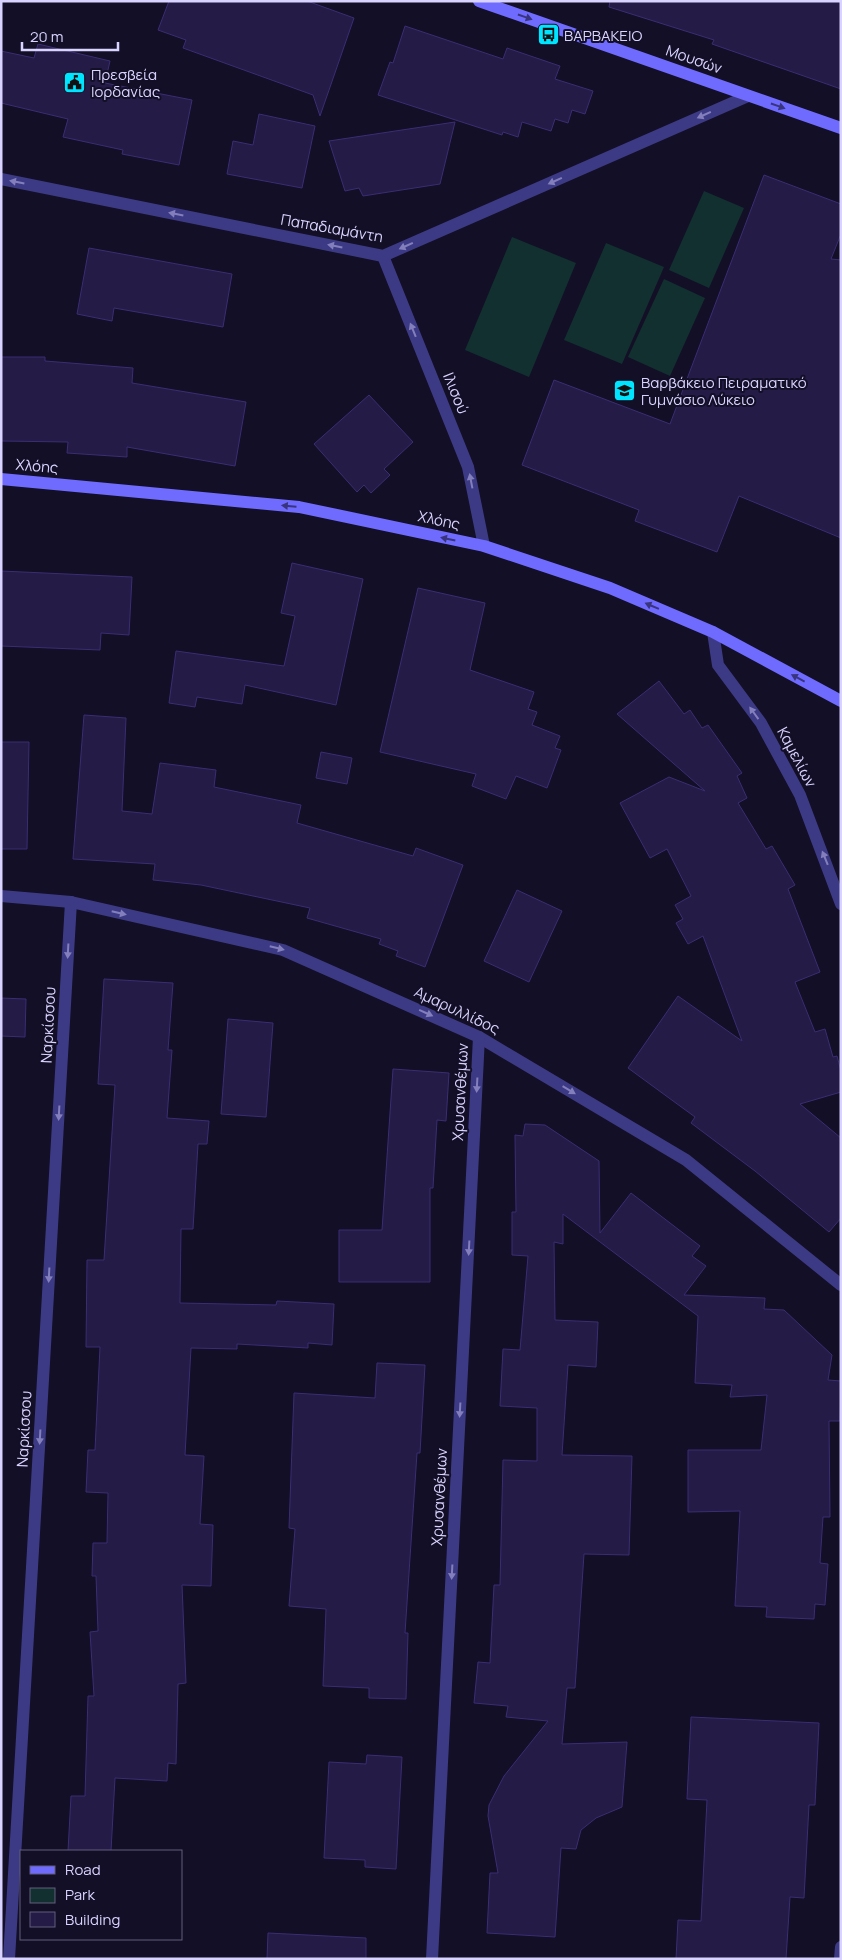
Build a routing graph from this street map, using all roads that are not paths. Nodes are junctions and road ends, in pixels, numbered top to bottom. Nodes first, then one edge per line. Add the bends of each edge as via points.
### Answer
1 (479, 1) edge
2 (748, 96) junction
3 (841, 128) edge
4 (1, 179) edge
5 (383, 256) junction
6 (1, 479) edge
7 (484, 546) junction
8 (713, 632) junction
9 (841, 701) edge
10 (1, 896) edge
11 (71, 902) junction
12 (841, 904) edge
13 (479, 1037) junction
14 (841, 1285) edge
15 (841, 1947) edge
16 (9, 1959) edge
17 (432, 1959) edge
18 (840, 1959) edge

1 -> 2 street, Μουσών
2 -> 3 street, Μουσών
2 -> 5 street, Παπαδιαμάντη
5 -> 4 street, Παπαδιαμάντη
7 -> 5 street, Ιλισού via 468,467
7 -> 6 street, Χλόης via 299,507
8 -> 7 street, Χλόης via 610,588
9 -> 8 street, Χλόης
12 -> 8 street, Καμελίων via 800,795 761,723 718,665
10 - 11 street, Αμαρυλλίδος
11 -> 13 street, Αμαρυλλίδος via 283,950
11 -> 16 street, Ναρκίσσου
13 -> 14 street, Αμαρυλλίδος via 686,1160
13 -> 17 street, Χρυσανθέμων
15 - 18 street

